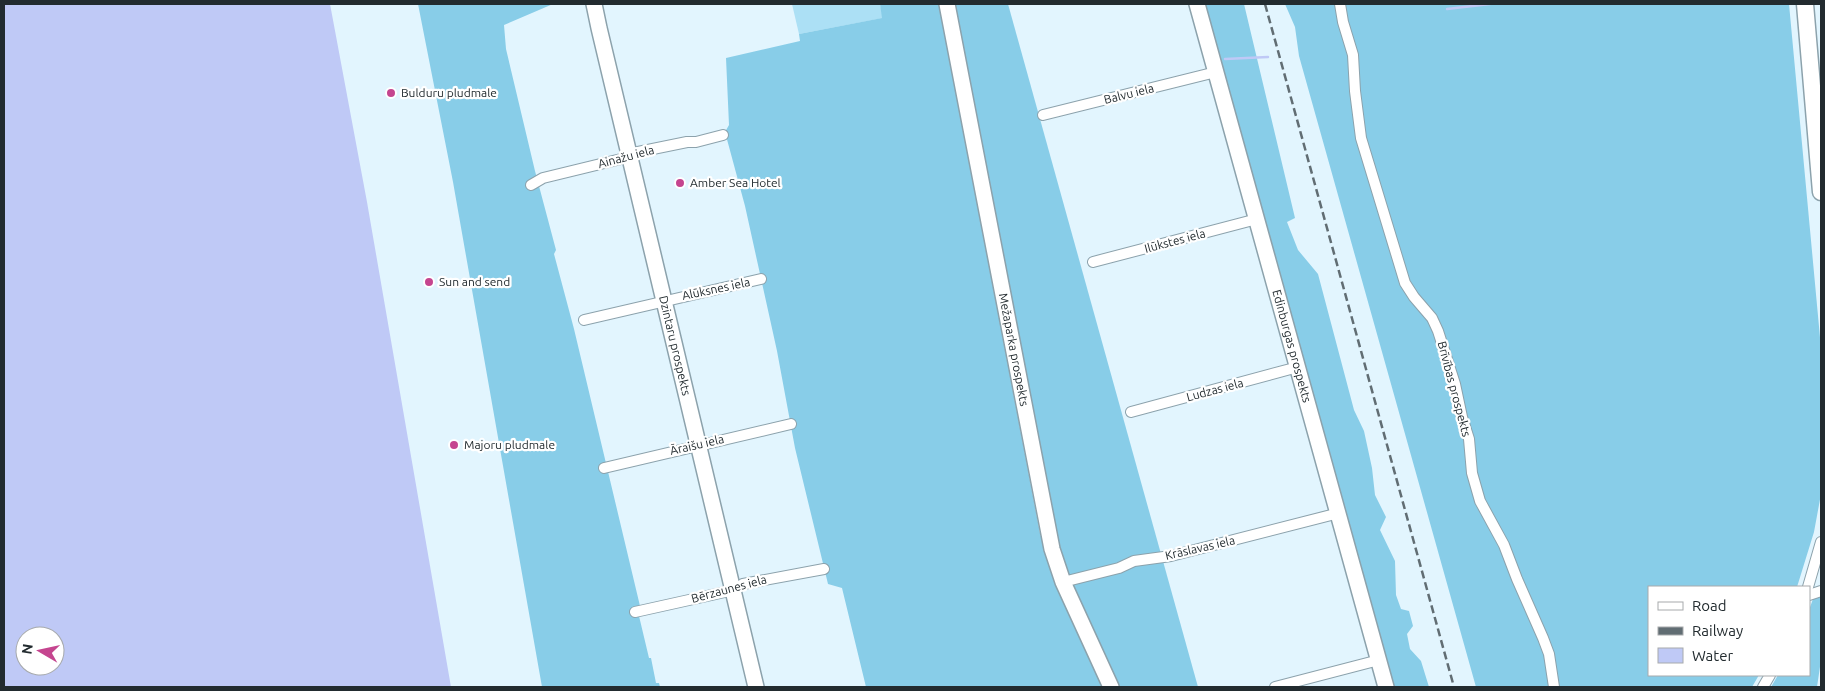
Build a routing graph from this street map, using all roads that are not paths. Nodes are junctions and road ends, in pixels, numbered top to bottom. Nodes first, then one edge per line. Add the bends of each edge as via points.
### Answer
1 (594, 4) edge
2 (947, 4) edge
3 (1198, 4) edge
4 (1340, 4) edge
5 (1805, 4) edge
6 (1216, 72) junction
7 (1043, 115) dead end
8 (723, 135) dead end
9 (629, 156) junction
10 (531, 185) dead end
11 (1821, 192) edge
12 (1257, 219) junction
13 (1093, 262) dead end
14 (761, 279) dead end
15 (664, 301) junction
16 (584, 320) dead end
17 (1298, 367) junction
18 (1131, 412) dead end
19 (791, 424) dead end
20 (699, 445) junction
21 (604, 468) dead end
22 (1338, 512) junction
23 (1821, 542) edge
24 (824, 569) dead end
25 (1063, 582) junction
26 (1808, 586) edge
27 (734, 590) junction
28 (635, 612) dead end
29 (1379, 660) junction
30 (1769, 676) edge
31 (756, 687) edge
32 (1111, 687) edge
33 (1275, 687) edge
34 (1386, 687) edge
35 (1554, 687) edge
36 (1763, 687) edge

1 - 9 street, Dzintaru prospekts
2 - 25 street, Mežaparka prospekts via 1052,549
3 - 6 street, Edinburgas prospekts
4 - 35 street, Brīvības prospekts via 1353,55 1361,138 1405,283 1438,331 1469,439 1472,473 1480,501 1504,545 1544,638
5 - 11 main road
6 - 7 street, Balvu iela
6 - 12 street, Edinburgas prospekts
8 - 9 street, Ainažu iela
9 - 10 street, Ainažu iela via 543,178
9 - 15 street, Dzintaru prospekts
12 - 13 street, Ilūkstes iela
12 - 17 street, Edinburgas prospekts
14 - 15 street, Alūksnes iela
15 - 16 street, Alūksnes iela
15 - 20 street, Dzintaru prospekts
17 - 18 street, Ludzas iela
17 - 22 street, Edinburgas prospekts
19 - 20 street, Āraišu iela
20 - 21 street, Āraišu iela
20 - 27 street, Dzintaru prospekts
22 - 25 street, Krāslavas iela via 1221,544 1134,561
22 - 29 street, Edinburgas prospekts
23 - 26 street
24 - 27 street, Bērzaunes iela via 743,584
25 - 32 street, Mežaparka prospekts
27 - 28 street, Bērzaunes iela
27 - 31 street, Dzintaru prospekts
29 - 33 street
29 - 34 street, Edinburgas prospekts
30 - 36 street

